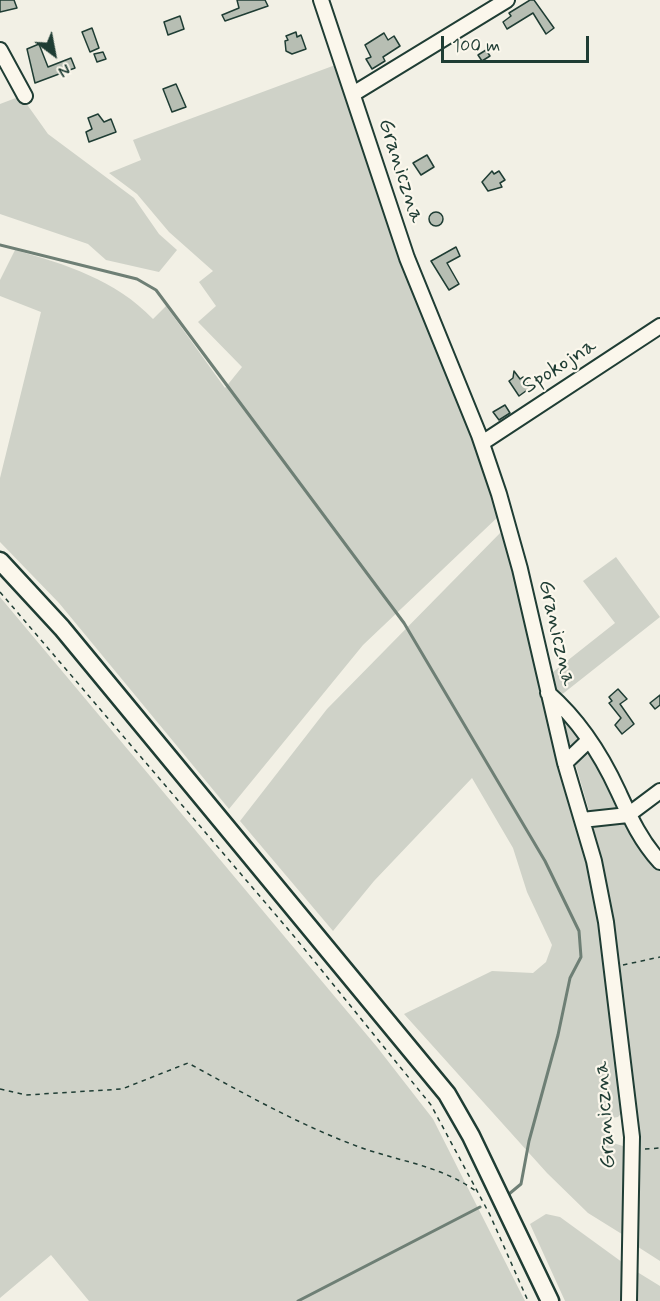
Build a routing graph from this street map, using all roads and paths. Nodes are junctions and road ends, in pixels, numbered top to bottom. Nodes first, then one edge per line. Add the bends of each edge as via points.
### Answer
1 (321, 0) edge
2 (507, 0) edge
3 (0, 50) edge
4 (353, 94) junction
5 (25, 96) dead end
6 (660, 326) edge
7 (482, 443) junction
8 (0, 561) edge
9 (0, 592) edge
10 (548, 693) junction
11 (589, 740) junction
12 (565, 763) junction
13 (660, 791) edge
14 (628, 815) junction
15 (582, 820) junction
16 (660, 862) edge
17 (660, 957) edge
18 (612, 967) junction
19 (0, 1089) edge
20 (660, 1148) edge
21 (632, 1150) junction
22 (478, 1192) junction
23 (528, 1301) edge
24 (550, 1301) edge
25 (629, 1301) edge

1 - 4 street, Graniczna
2 - 4 street
3 - 5 street
4 - 7 street, Graniczna via 407,258
6 - 7 street, Spokojna
7 - 10 street, Graniczna via 520,569
8 - 24 main road via 447,1094
9 - 22 path via 227,856 414,1082 439,1118
10 - 11 street
10 - 12 street, Graniczna
11 - 12 street
11 - 14 street
12 - 15 street, Graniczna
13 - 14 street
14 - 15 street
14 - 16 street via 644,844
15 - 18 street, Graniczna via 594,861
17 - 18 path
18 - 21 street, Graniczna
19 - 22 path via 26,1095 122,1089 188,1063 269,1108 362,1148 459,1178
20 - 21 path
21 - 25 street, Graniczna
22 - 23 path

